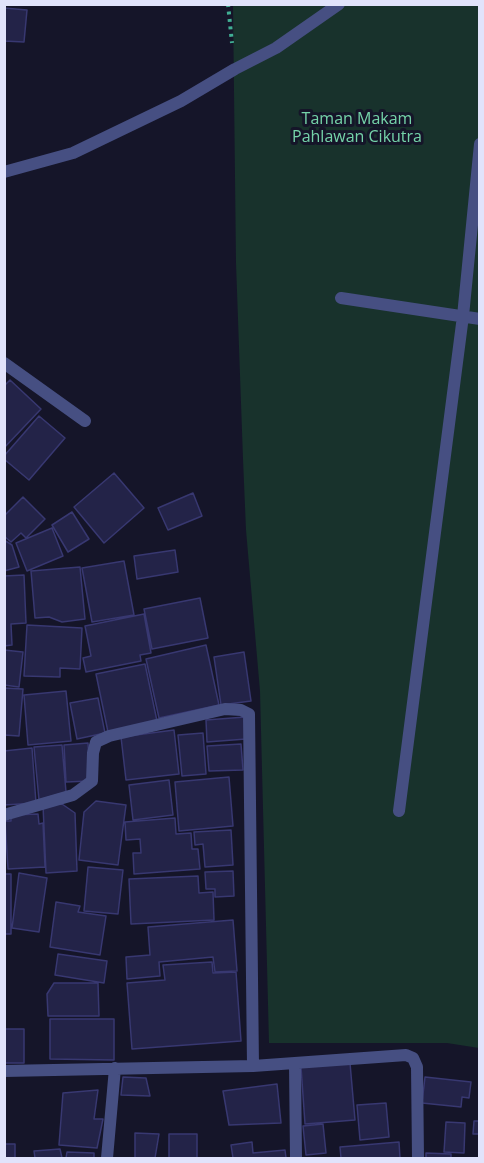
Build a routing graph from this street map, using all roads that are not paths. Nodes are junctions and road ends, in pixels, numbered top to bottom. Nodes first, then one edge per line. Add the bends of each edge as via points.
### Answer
1 (339, 4) edge
2 (480, 144) edge
3 (4, 172) edge
4 (341, 298) dead end
5 (463, 316) junction
6 (480, 319) edge
7 (4, 363) edge
8 (85, 421) dead end
9 (399, 811) dead end
10 (4, 815) edge
11 (296, 1064) junction
12 (253, 1066) junction
13 (115, 1068) junction
14 (4, 1071) edge
15 (107, 1158) edge
16 (297, 1158) edge
17 (418, 1158) edge

1 - 3 street via 276,48 181,101 73,153
2 - 5 street
4 - 5 street
5 - 6 street
5 - 9 street
7 - 8 street
10 - 12 street via 73,795 92,781 96,742 110,736 225,709 249,714
11 - 12 street
11 - 16 street
11 - 17 street via 406,1055 413,1058 417,1067
12 - 13 street
13 - 14 street
13 - 15 street

